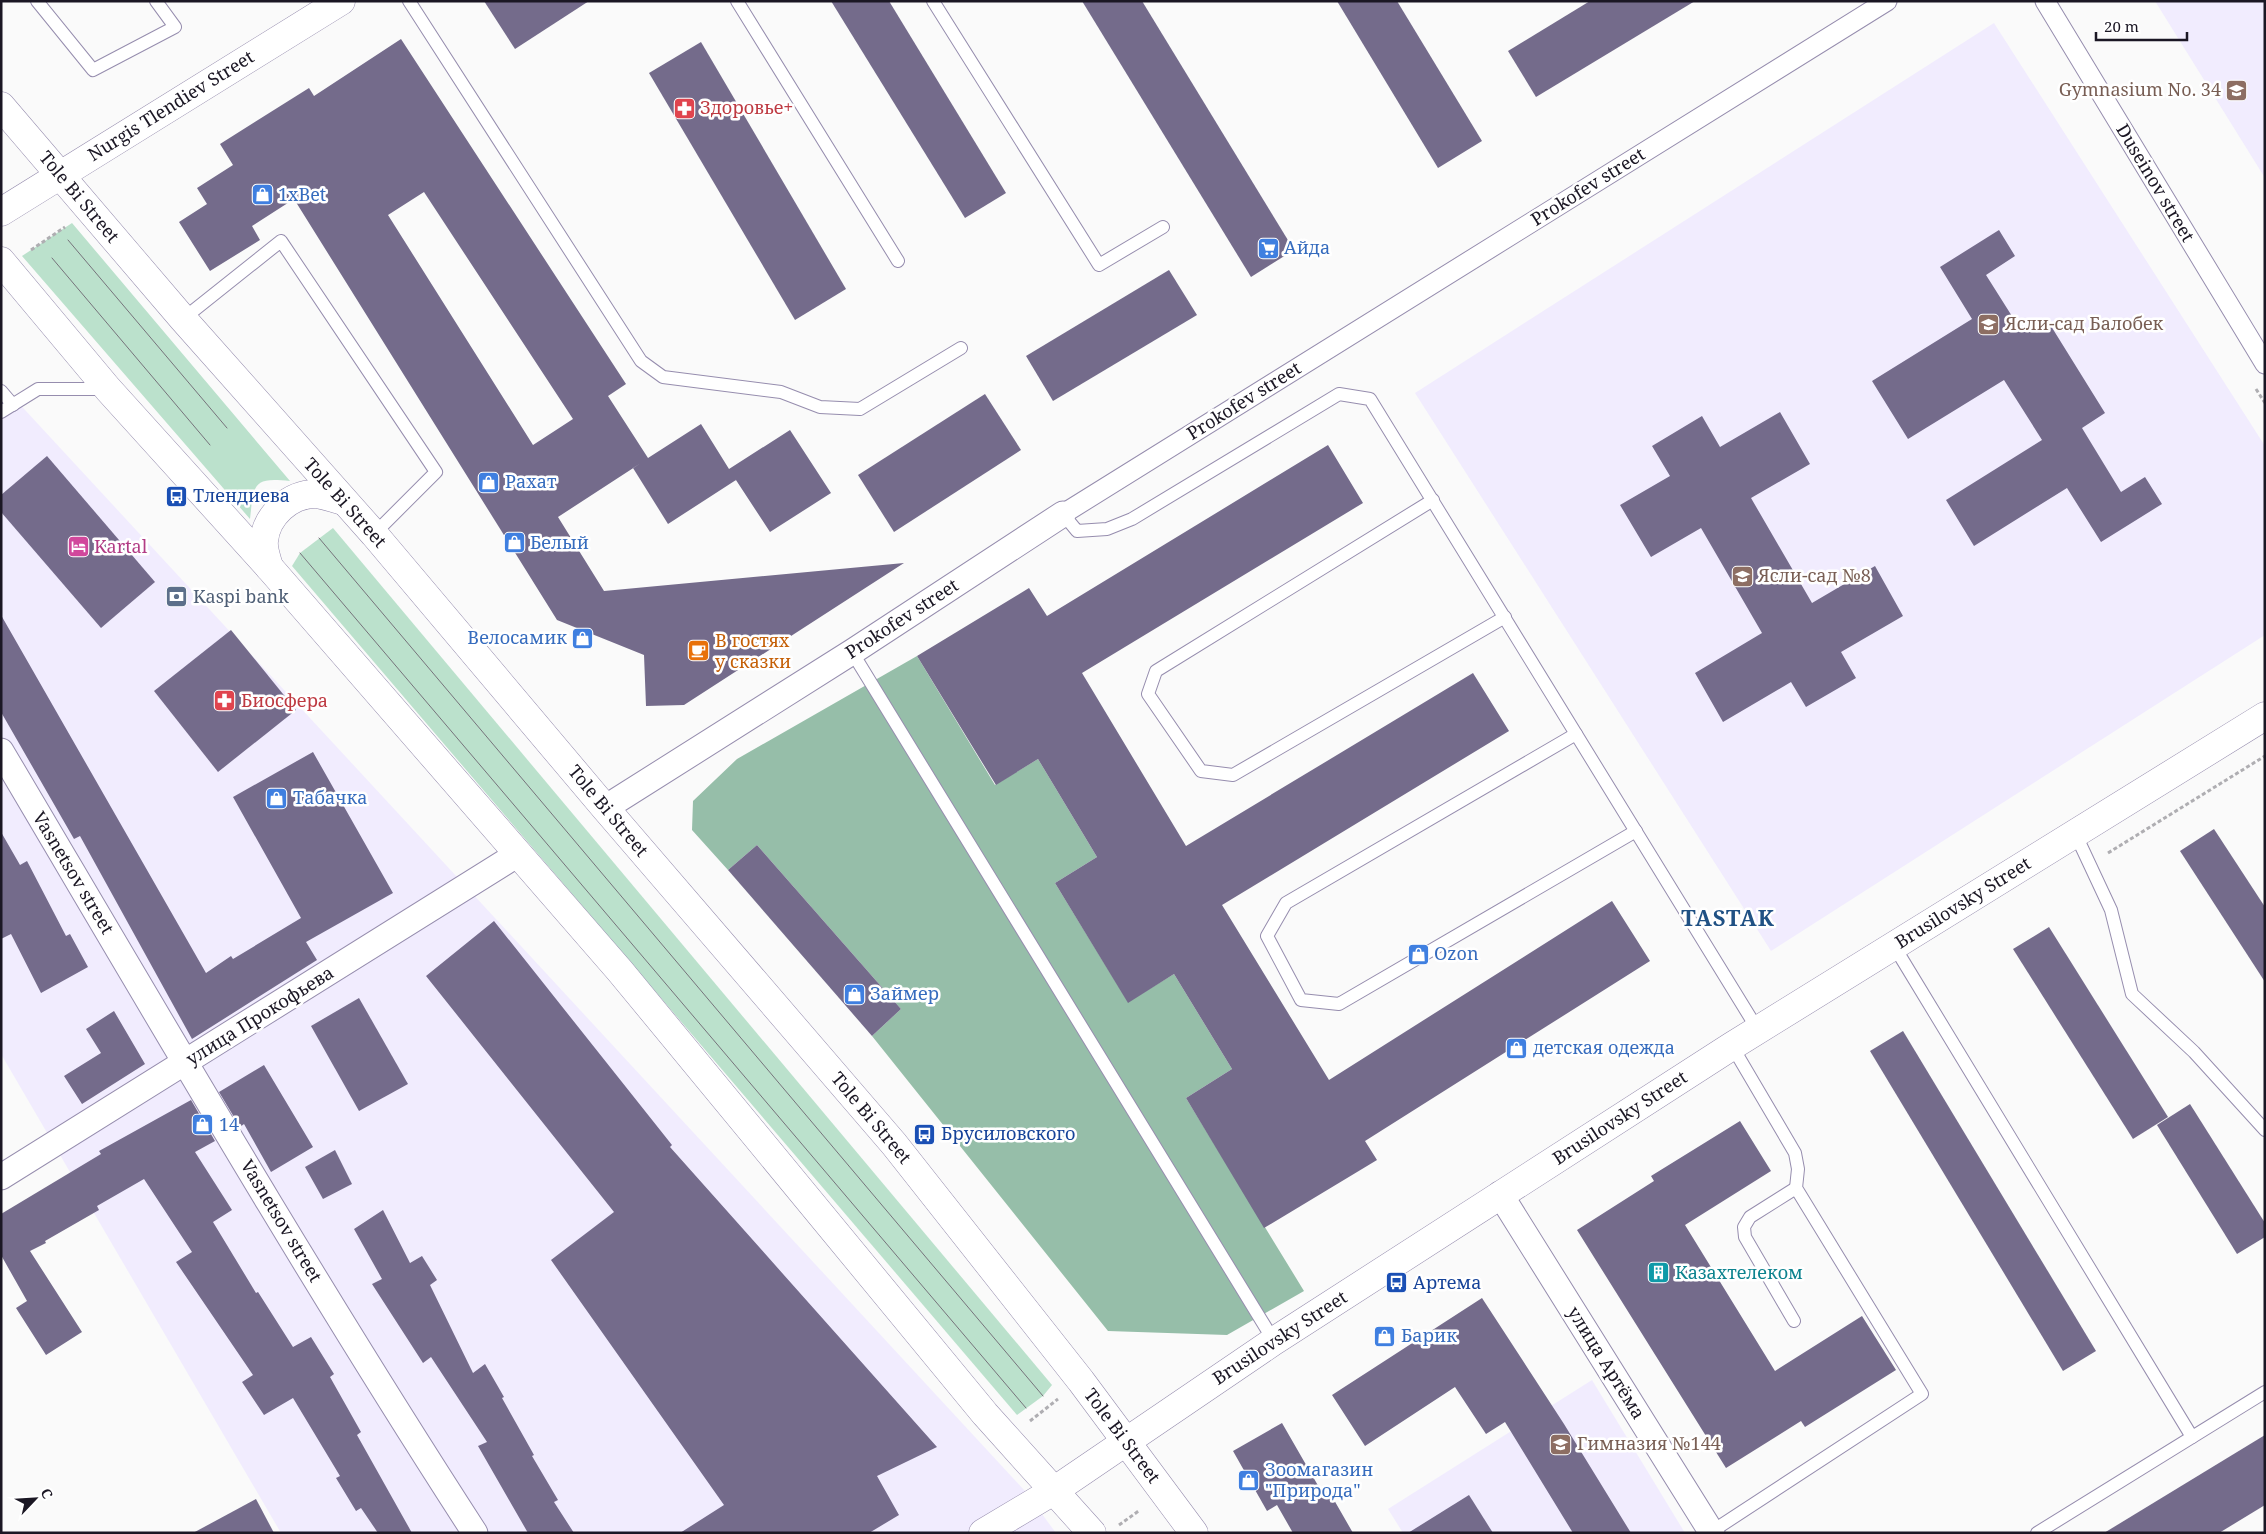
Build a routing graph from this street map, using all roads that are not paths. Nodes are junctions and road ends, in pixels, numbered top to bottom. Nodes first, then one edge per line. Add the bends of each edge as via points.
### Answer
1 (37, 1) edge
2 (156, 1) edge
3 (341, 1) edge
4 (409, 1) edge
5 (737, 1) edge
6 (933, 1) edge
7 (1887, 1) edge
8 (2045, 1) edge
9 (1, 106) edge
10 (60, 174) junction
11 (1, 212) edge
12 (1163, 227) dead end
13 (1, 261) edge
14 (898, 261) dead end
15 (183, 319) junction
16 (961, 348) dead end
17 (2265, 364) edge
18 (108, 388) junction
19 (1, 391) edge
20 (13, 405) junction
21 (1, 412) edge
22 (1433, 500) junction
23 (343, 501) junction
24 (1063, 514) junction
25 (374, 534) junction
26 (269, 567) junction
27 (1505, 617) junction
28 (852, 652) junction
29 (2265, 716) edge
30 (1576, 734) junction
31 (1, 751) edge
32 (605, 808) junction
33 (1636, 831) junction
34 (2075, 833) junction
35 (518, 854) junction
36 (1894, 946) junction
37 (1758, 1030) junction
38 (1732, 1046) junction
39 (185, 1062) junction
40 (2265, 1130) edge
41 (1, 1177) edge
42 (1796, 1188) junction
43 (1500, 1194) junction
44 (1794, 1321) dead end
45 (1274, 1341) junction
46 (2265, 1392) edge
47 (2192, 1437) junction
48 (1124, 1441) junction
49 (1055, 1490) junction
50 (1102, 1531) edge
51 (1711, 1532) edge
52 (474, 1533) edge
53 (983, 1533) edge
54 (1194, 1533) edge
55 (2037, 1533) edge

1 - 2 lane via 93,70 175,27
3 - 10 main road, Nurgis Tlendiev Street
4 - 16 lane via 641,361 662,377 781,392 820,407 860,409
5 - 14 lane
6 - 12 lane via 1099,265
7 - 24 street, Prokofev street
8 - 17 street, Duseinov street
9 - 10 main road, Tole Bi Street
10 - 11 main road, Nurgis Tlendiev Street
10 - 15 main road, Tole Bi Street
13 - 18 main road
15 - 23 main road, Tole Bi Street
15 - 25 lane via 281,241 436,472
18 - 20 lane via 38,389
18 - 26 main road
19 - 20 lane
20 - 21 lane
22 - 24 lane via 1370,398 1339,394 1132,519 1107,529 1077,531
22 - 27 lane
22 - 27 lane via 1156,671 1148,694 1201,771 1233,775
23 - 25 main road, Tole Bi Street
23 - 26 main road via 317,494 299,497 279,509 266,525 264,543
24 - 28 street, Prokofev street
25 - 32 main road, Tole Bi Street
26 - 35 main road
27 - 30 lane
28 - 32 street, Prokofev street
28 - 45 lane
29 - 34 main road, Brusilovsky Street
30 - 33 lane
30 - 33 lane via 1286,903 1267,936 1301,1000 1339,1004
31 - 39 street, Vasnetsov street
32 - 48 main road, Tole Bi Street via 894,1144 1081,1381
33 - 37 lane
34 - 36 main road, Brusilovsky Street
34 - 40 lane via 2111,910 2132,994 2194,1052
35 - 39 street, улица Прокофьева
35 - 49 main road via 639,994 985,1414
36 - 37 main road, Brusilovsky Street
36 - 47 lane
37 - 38 main road, Brusilovsky Street
38 - 42 lane via 1795,1153 1798,1169
38 - 43 main road, Brusilovsky Street
39 - 41 street, улица Прокофьева
39 - 52 street, Vasnetsov street
42 - 44 lane via 1750,1217 1744,1227 1745,1237
42 - 51 lane via 1922,1394
43 - 45 main road, Brusilovsky Street
43 - 51 street, улица Артёма
45 - 48 main road, Brusilovsky Street
46 - 47 lane
47 - 55 lane
48 - 49 main road, Brusilovsky Street
48 - 54 main road, Tole Bi Street
49 - 50 main road
49 - 53 main road, Brusilovsky Street

